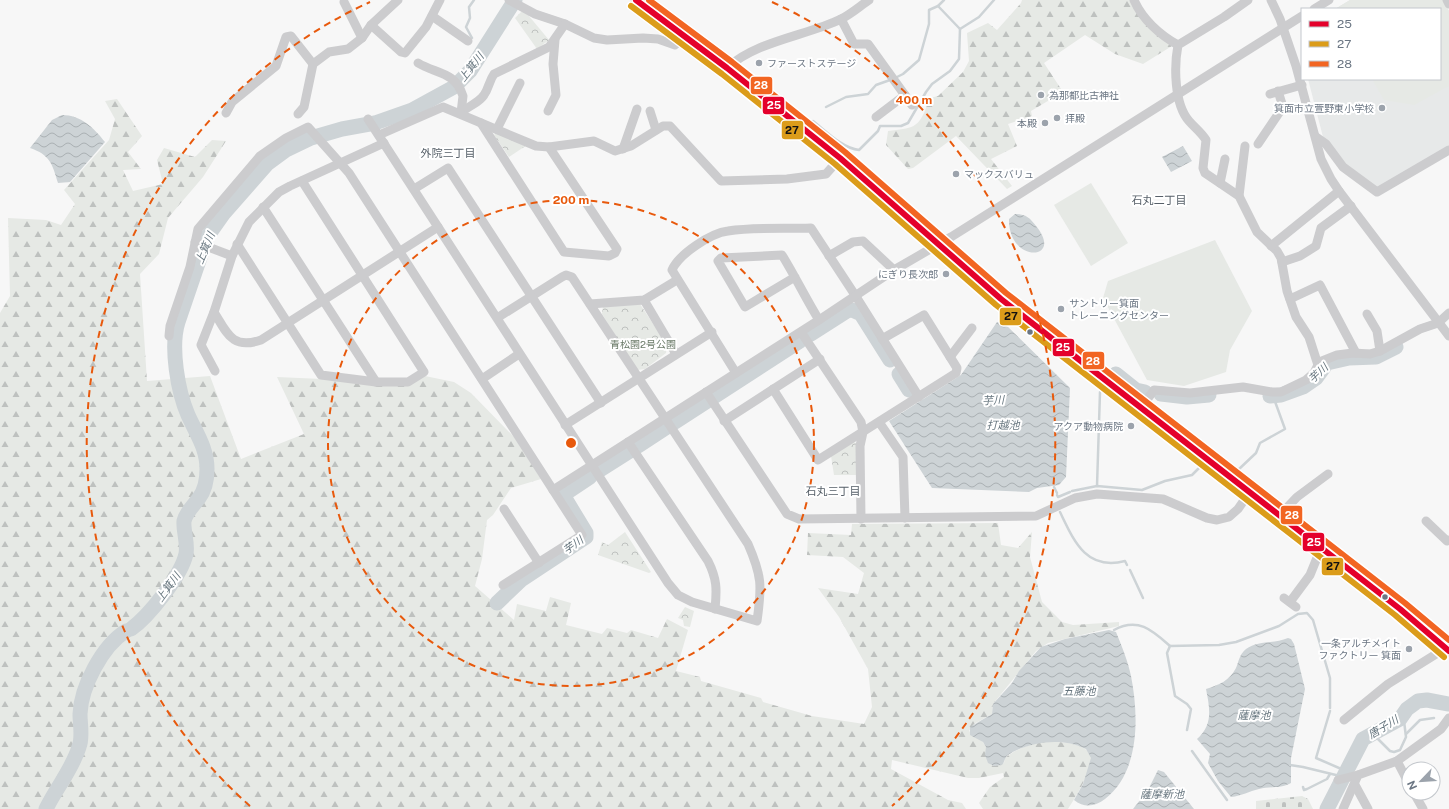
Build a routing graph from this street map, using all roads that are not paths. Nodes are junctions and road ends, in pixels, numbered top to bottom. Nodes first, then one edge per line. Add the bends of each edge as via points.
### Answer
1 (398, 0) edge
2 (440, 0) edge
3 (509, 0) edge
4 (636, 0) edge
5 (869, 0) edge
6 (1134, 0) edge
7 (1248, 0) edge
8 (1271, 0) edge
9 (1329, 0) edge
10 (1447, 0) edge
11 (344, 2) dead end
12 (1449, 4) edge
13 (1316, 8) edge
14 (432, 16) junction
15 (1301, 17) edge
16 (841, 19) junction
17 (565, 24) junction
18 (371, 25) junction
19 (1283, 28) junction
20 (684, 37) junction
21 (362, 38) junction
22 (555, 40) junction
23 (468, 41) dead end
24 (1178, 45) junction
25 (418, 63) dead end
26 (313, 64) junction
27 (727, 68) junction
28 (520, 83) dead end
29 (1302, 85) junction
30 (1178, 94) junction
31 (905, 95) junction
32 (912, 105) dead end
33 (637, 109) dead end
34 (548, 111) dead end
35 (650, 111) dead end
36 (226, 113) dead end
37 (461, 113) junction
38 (298, 114) dead end
39 (876, 117) dead end
40 (370, 122) dead end
41 (482, 123) junction
42 (497, 129) junction
43 (656, 130) junction
44 (379, 135) junction
45 (1316, 137) junction
46 (384, 143) junction
47 (1258, 144) dead end
48 (1245, 146) dead end
49 (549, 147) junction
50 (623, 149) junction
51 (1449, 150) edge
52 (840, 158) junction
53 (1225, 159) dead end
54 (341, 163) junction
55 (302, 181) junction
56 (1220, 183) junction
57 (414, 189) junction
58 (1339, 191) junction
59 (1239, 196) junction
60 (1351, 206) junction
61 (264, 207) junction
62 (438, 227) junction
63 (939, 243) junction
64 (201, 244) junction
65 (237, 244) junction
66 (1271, 246) junction
67 (399, 251) junction
68 (232, 256) junction
69 (829, 256) junction
70 (1282, 262) junction
71 (894, 270) junction
72 (362, 274) junction
73 (795, 277) junction
74 (677, 280) junction
75 (532, 295) junction
76 (855, 295) junction
77 (1290, 299) junction
78 (644, 300) junction
79 (324, 301) junction
80 (590, 304) junction
81 (214, 312) junction
82 (1449, 313) edge
83 (1367, 314) dead end
84 (497, 318) junction
85 (820, 320) junction
86 (287, 324) junction
87 (1440, 325) junction
88 (972, 328) dead end
89 (712, 332) junction
90 (802, 332) junction
91 (169, 336) dead end
92 (1449, 336) edge
93 (882, 339) junction
94 (1380, 351) junction
95 (1356, 353) junction
96 (520, 354) junction
97 (676, 354) junction
98 (950, 357) junction
99 (820, 359) junction
100 (1318, 365) junction
101 (215, 371) dead end
102 (736, 373) junction
103 (482, 379) junction
104 (638, 380) junction
105 (376, 382) junction
106 (773, 389) junction
107 (709, 397) junction
108 (919, 397) junction
109 (601, 403) junction
110 (1140, 409) junction
111 (664, 419) junction
112 (724, 421) junction
113 (879, 422) junction
114 (566, 425) junction
115 (863, 432) junction
116 (628, 442) junction
117 (592, 465) junction
118 (1328, 474) dead end
119 (553, 490) junction
120 (1249, 493) junction
121 (504, 509) dead end
122 (1279, 516) junction
123 (905, 518) junction
124 (861, 519) junction
125 (1426, 521) dead end
126 (1449, 540) edge
127 (1321, 548) junction
128 (539, 563) junction
129 (503, 585) dead end
130 (1290, 602) dead end
131 (715, 609) junction
132 (1448, 648) edge
133 (1449, 718) edge
134 (1344, 720) dead end
135 (1397, 761) junction
136 (1401, 769) edge
137 (1358, 775) junction
138 (1342, 779) dead end
139 (1355, 785) junction
140 (1343, 809) edge
141 (1368, 809) edge

1 - 18 street
2 - 14 street
3 - 17 street via 535,14
4 - 20 main road
5 - 16 street
6 - 24 street via 1154,28
7 - 24 street
8 - 19 street
9 - 13 street
10 - 12 street
11 - 21 street
14 - 18 street via 405,53
14 - 23 street
15 - 19 street
16 - 27 street via 756,50
16 - 31 street via 854,44 868,44
17 - 20 street via 584,34 607,40 658,39 676,45
17 - 22 street
18 - 21 street
19 - 29 street
19 - 30 street
20 - 27 main road
21 - 26 street via 348,49 329,52
22 - 34 street via 553,64 556,94
22 - 37 street via 546,49 498,72 489,81 485,94
24 - 30 street via 1175,73
25 - 37 street via 443,72 456,85 463,96
26 - 36 street via 292,36 286,37 276,66 232,102
26 - 38 street via 304,107
27 - 52 main road
28 - 42 street
29 - 45 street
29 - 47 street via 1274,92 1283,107
30 - 56 street via 1189,121 1206,140 1203,168 1205,173
30 - 63 street
31 - 32 street
31 - 39 street
33 - 50 street
35 - 43 street
37 - 41 street
37 - 44 street via 442,107
40 - 44 street
41 - 42 street
41 - 49 street via 564,252 609,256 615,253 618,248
42 - 49 street via 536,146
43 - 50 street
43 - 52 street via 670,126 721,181 787,179 826,174
44 - 46 street
45 - 51 street via 1326,144 1343,167 1377,192
45 - 58 street via 1324,167
46 - 54 street
46 - 57 street
48 - 59 street
49 - 50 street via 594,141 615,151
52 - 63 main road
53 - 56 street
54 - 55 street
54 - 64 street via 314,133 286,138 260,156 198,229
54 - 67 street
55 - 61 street via 279,192
55 - 72 street
56 - 59 street
57 - 62 street
57 - 75 street via 448,168
58 - 60 street
58 - 66 street
59 - 66 street via 1257,232
60 - 70 street via 1321,228 1319,248
60 - 87 street
61 - 65 street via 249,222
61 - 79 street
62 - 67 street
62 - 84 street
63 - 71 street
63 - 110 main road via 1001,299
64 - 68 street
64 - 91 street via 187,277
65 - 68 street
65 - 86 street
66 - 70 street via 1277,251
67 - 72 street
67 - 103 street
68 - 81 street
69 - 71 street via 853,242 863,241
69 - 74 street via 811,228 727,231 691,247 674,265 672,270
69 - 76 street
70 - 77 street
71 - 76 street
72 - 79 street
72 - 105 street via 424,372 408,382
73 - 73 street via 782,255 722,258 718,261 746,307
73 - 85 street
74 - 78 street
74 - 89 street
75 - 80 street via 566,275 574,279
75 - 84 street
75 - 109 street
76 - 85 street
76 - 93 street
77 - 95 street via 1320,285
77 - 100 street via 1296,317 1309,337
78 - 80 street
78 - 97 street
79 - 86 street
79 - 105 street
80 - 104 street
81 - 86 street via 231,339 240,343 261,340
81 - 101 street via 201,344
82 - 87 street
83 - 94 street via 1377,331
84 - 96 street
85 - 90 street
86 - 105 street via 321,375
87 - 92 street
87 - 94 street via 1420,329
88 - 98 street
89 - 97 street
89 - 102 street
90 - 99 street
90 - 102 street
93 - 98 street via 924,315
93 - 108 street
94 - 95 street via 1370,354
95 - 100 street via 1331,357
96 - 103 street
96 - 114 street
97 - 104 street
98 - 108 street via 957,368 956,373
99 - 106 street
99 - 115 street via 861,422
100 - 110 street via 1316,371 1306,380 1281,392 1243,387 1190,393 1156,389 1150,392
102 - 107 street
103 - 119 street
104 - 109 street
104 - 111 street
106 - 112 street
106 - 115 street via 818,460
107 - 111 street
107 - 112 street
108 - 113 street
109 - 114 street
110 - 120 main road
111 - 116 street
111 - 131 street via 748,544 757,565 762,590 757,620
112 - 124 street via 787,514 798,519
113 - 115 street
113 - 123 street via 903,457
114 - 117 street
115 - 124 street via 860,446
116 - 117 street
116 - 131 street via 708,561 715,575 717,588
117 - 119 street
117 - 131 street via 678,595
118 - 122 street
119 - 128 street via 582,535
120 - 122 main road
120 - 123 street via 1229,518 1217,520 1162,499 1097,494 1075,498 1036,516
121 - 128 street
122 - 127 main road
123 - 124 street
125 - 126 street via 1447,541
127 - 130 street via 1310,575
127 - 132 main road
128 - 129 street
132 - 134 street via 1388,684
133 - 135 street via 1441,729
135 - 136 street
135 - 137 street
137 - 138 street
137 - 139 street
139 - 140 street
139 - 141 street

